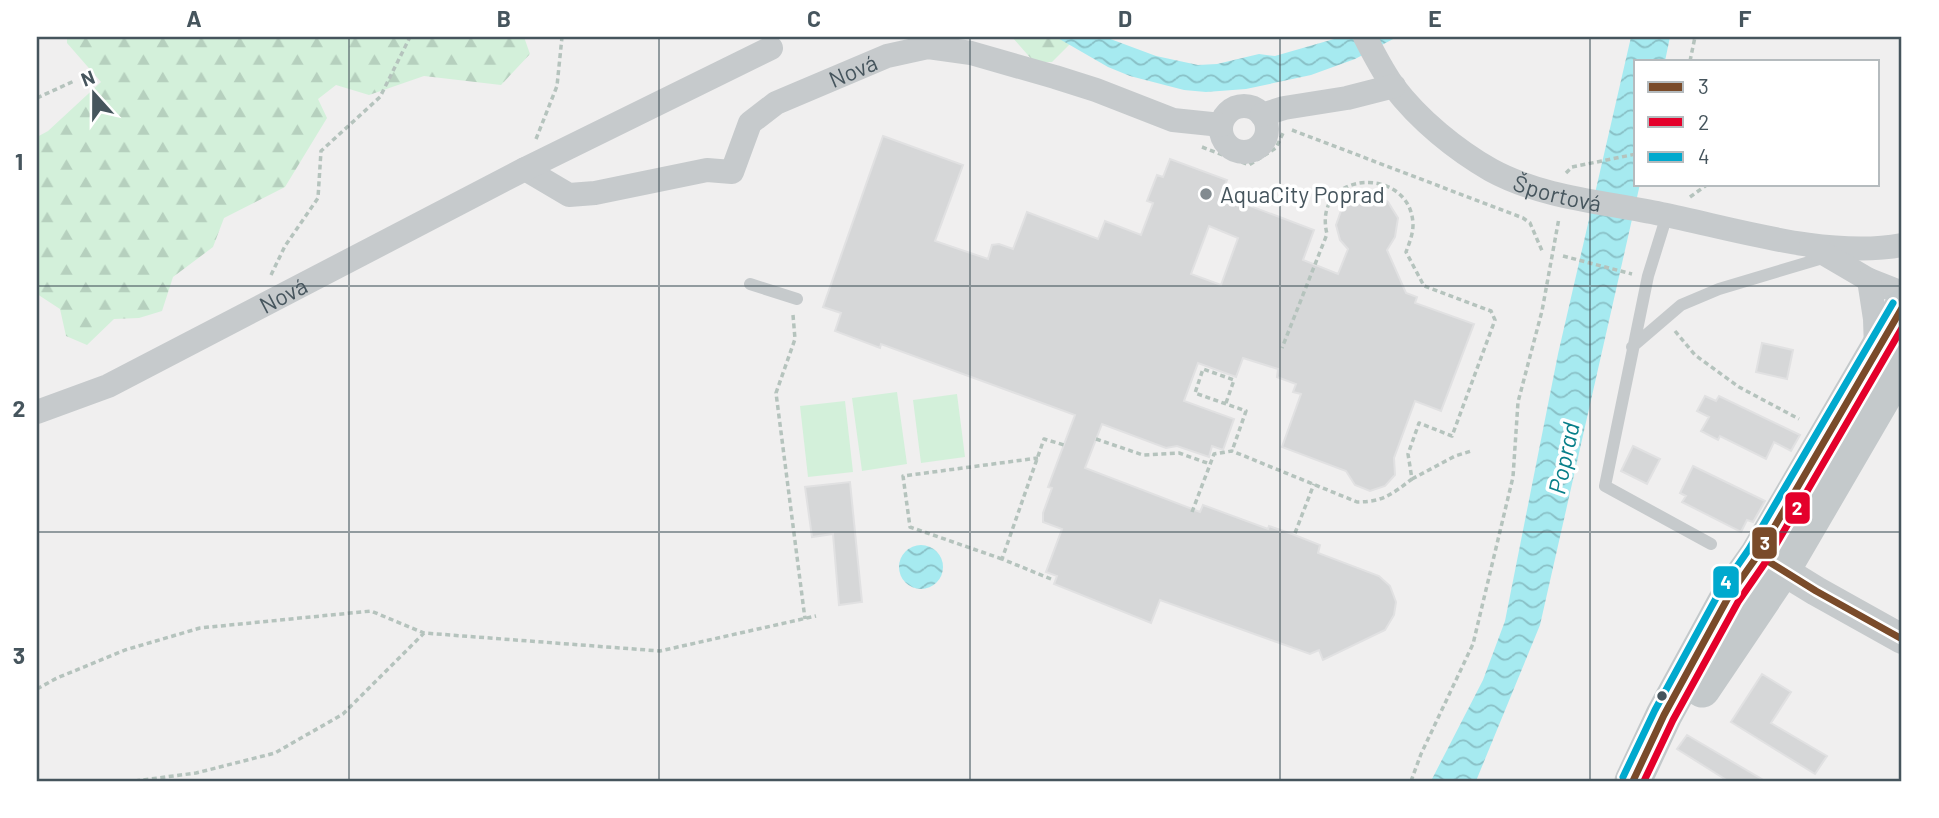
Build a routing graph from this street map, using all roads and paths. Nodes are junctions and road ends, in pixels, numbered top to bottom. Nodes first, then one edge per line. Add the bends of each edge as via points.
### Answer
1 (410, 37) edge
2 (562, 37) edge
3 (1365, 37) edge
4 (1695, 37) edge
5 (771, 48) dead end
6 (1690, 60) edge
7 (74, 81) dead end
8 (1394, 86) junction
9 (37, 98) edge
10 (1262, 115) junction
11 (1221, 125) junction
12 (1199, 146) dead end
13 (1634, 155) edge
14 (529, 158) junction
15 (1572, 167) dead end
16 (1705, 186) edge
17 (1701, 189) dead end
18 (1564, 206) junction
19 (1662, 214) junction
20 (1902, 245) edge
21 (1875, 248) junction
22 (1818, 251) junction
23 (1544, 253) dead end
24 (1563, 256) dead end
25 (1902, 265) edge
26 (1629, 273) dead end
27 (269, 280) dead end
28 (1869, 281) junction
29 (750, 284) dead end
30 (1902, 293) edge
31 (795, 306) joint
32 (1902, 308) edge
33 (1665, 318) junction
34 (1282, 348) dead end
35 (1632, 348) junction
36 (1889, 358) edge
37 (1226, 403) junction
38 (37, 412) edge
39 (1799, 419) dead end
40 (1096, 439) dead end
41 (1064, 445) dead end
42 (1232, 451) junction
43 (1471, 451) dead end
44 (1038, 458) junction
45 (1210, 464) junction
46 (1412, 479) junction
47 (1314, 484) junction
48 (1192, 512) dead end
49 (1806, 529) junction
50 (1296, 533) dead end
51 (1711, 544) dead end
52 (1002, 559) junction
53 (1770, 562) junction
54 (1051, 579) dead end
55 (1816, 591) junction
56 (1762, 600) junction
57 (816, 616) dead end
58 (805, 619) junction
59 (424, 633) junction
60 (1902, 639) edge
61 (37, 689) edge
62 (1636, 776) edge
63 (135, 781) edge
64 (1411, 781) edge

1 - 27 path via 380,97 321,151 318,198 285,246
2 - 14 path via 557,86
3 - 8 street, Športová
4 - 6 path
5 - 14 street, Nová
7 - 9 path
8 - 10 street
8 - 18 street, Športová via 1422,118 1478,161
10 - 11 street via 1241,106 1228,113
10 - 11 street via 1265,137 1247,151 1228,145
11 - 14 street, Nová via 1173,120 1055,77 971,53 928,47 887,56 776,103 750,122 732,172 707,170 569,195
12 - 23 path via 1250,165 1276,148 1286,127 1523,218
13 - 15 path
14 - 38 street, Nová via 108,386
16 - 17 path
18 - 19 street, Športová
18 - 64 path via 1518,402 1513,477 1472,644
19 - 22 street, Športová
19 - 35 lane
20 - 21 street
21 - 22 street
21 - 25 street
22 - 28 street
22 - 33 lane via 1681,305
24 - 26 path
28 - 30 street
28 - 36 street via 1875,319
29 - 31 lane
31 - 58 path via 795,339 776,393
32 - 36 main road
33 - 35 lane
33 - 39 path via 1695,355 1739,387
34 - 46 path via 1328,234 1324,222 1328,204 1355,183 1388,186 1408,208 1413,225 1406,252 1424,286 1491,311 1495,320 1452,436 1419,424 1408,454
35 - 51 lane via 1605,486
36 - 49 main road
36 - 53 main road
37 - 37 path via 1195,393 1203,369 1234,380
37 - 42 path via 1246,411
40 - 45 path via 1143,455 1179,453
41 - 44 path via 1045,439
42 - 45 path via 1214,454
42 - 47 path
43 - 46 path
44 - 52 path
44 - 52 path via 903,476 910,527
45 - 48 path
46 - 47 path via 1375,502 1357,502
47 - 50 path
49 - 53 main road
49 - 55 street via 1807,567
52 - 54 path
53 - 55 street
53 - 56 main road
53 - 62 main road via 1729,596
55 - 56 street via 1786,591
55 - 60 street
56 - 62 main road via 1680,722
57 - 58 path
58 - 59 path via 660,651
59 - 61 path via 371,611 200,628 125,650
59 - 63 path via 344,714 275,753 196,773

